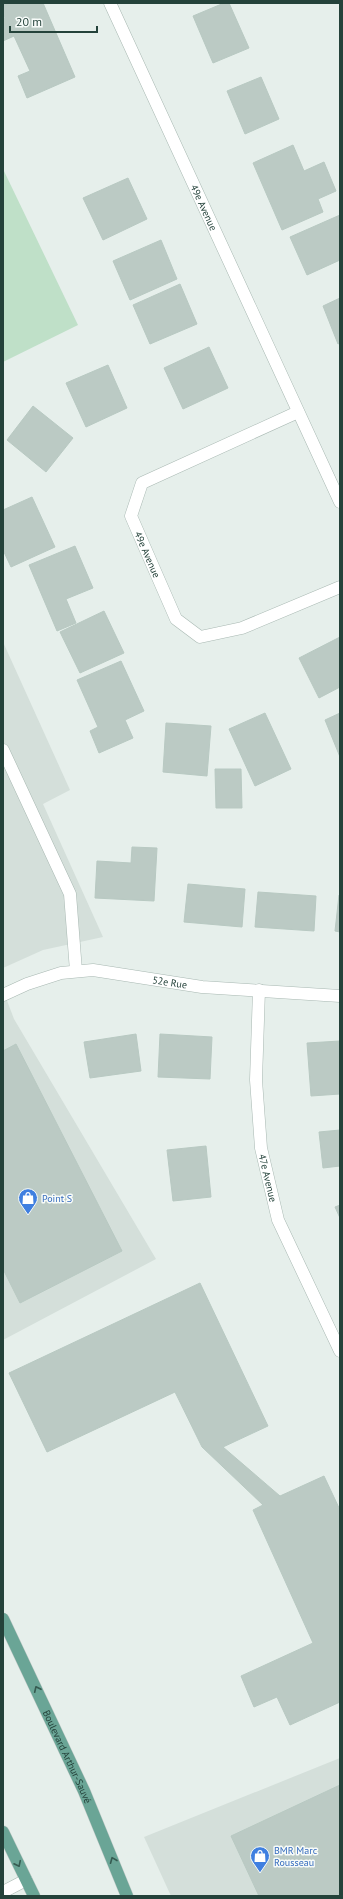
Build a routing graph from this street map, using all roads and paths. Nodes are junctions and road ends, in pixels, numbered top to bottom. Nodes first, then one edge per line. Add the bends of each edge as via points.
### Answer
1 (110, 3) edge
2 (298, 412) junction
3 (340, 502) edge
4 (340, 588) edge
5 (3, 750) edge
6 (76, 971) junction
7 (259, 990) junction
8 (3, 995) edge
9 (340, 996) edge
10 (340, 1351) edge
11 (3, 1619) edge
12 (3, 1832) edge
13 (26, 1880) junction
14 (3, 1892) edge
15 (34, 1896) edge
16 (128, 1896) edge

1 - 2 street, 49e Avenue
2 - 3 street, 49e Avenue
2 - 4 street, 49e Avenue via 142,482 131,516 176,619 200,637 242,628
5 - 6 street via 70,894
6 - 7 street, 52e Rue via 113,973 202,987
6 - 8 street, 52e Rue via 45,978
7 - 9 street, 52e Rue
7 - 10 street, 47e Avenue via 256,1080 261,1148 278,1220
16 -> 11 main road, Boulevard Arthur-Sauvé via 84,1791
12 -> 13 main road
13 - 14 street
13 - 15 main road

